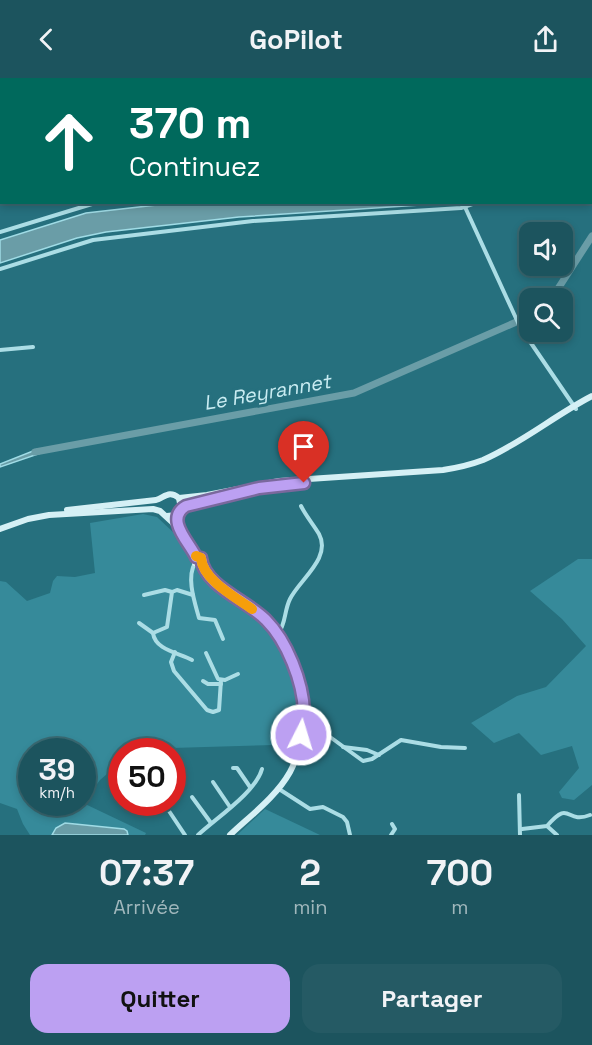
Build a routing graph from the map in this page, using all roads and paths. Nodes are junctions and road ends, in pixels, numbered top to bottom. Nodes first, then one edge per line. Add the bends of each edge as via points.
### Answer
1 (92, 204) edge
2 (473, 204) edge
3 (465, 207) junction
4 (0, 232) edge
5 (0, 269) edge
6 (33, 347) dead end
7 (0, 350) edge
8 (592, 396) edge
9 (592, 401) edge
10 (575, 408) junction
11 (179, 498) junction
12 (160, 499) junction
13 (302, 506) dead end
14 (160, 511) junction
15 (180, 511) junction
16 (167, 516) junction
17 (0, 527) edge
18 (181, 534) junction
19 (198, 561) junction
20 (172, 592) junction
21 (144, 595) dead end
22 (194, 595) junction
23 (139, 623) dead end
24 (153, 633) junction
25 (278, 634) junction
26 (223, 639) dead end
27 (175, 652) junction
28 (206, 652) dead end
29 (192, 660) dead end
30 (238, 674) dead end
31 (203, 681) dead end
32 (221, 682) junction
33 (304, 718) junction
34 (342, 746) junction
35 (465, 748) dead end
36 (380, 755) junction
37 (233, 768) dead end
38 (262, 769) dead end
39 (213, 782) dead end
40 (250, 787) junction
41 (278, 788) junction
42 (519, 795) dead end
43 (192, 797) dead end
44 (230, 807) junction
45 (590, 815) dead end
46 (173, 816) edge
47 (211, 823) junction
48 (392, 824) dead end
49 (548, 826) junction
50 (522, 829) junction
51 (186, 835) edge
52 (198, 835) edge
53 (230, 835) edge
54 (350, 835) edge
55 (392, 835) edge
56 (520, 835) edge
57 (557, 835) edge

1 - 4 street
2 - 3 street
3 - 5 street via 253,221 93,240
3 - 10 street via 518,321
6 - 7 street
8 - 10 main road
9 - 10 main road
10 - 11 main road via 499,452 461,467 279,481
10 - 15 main road via 501,455 463,470 281,485 186,506
11 - 12 main road via 168,494
11 - 15 main road
12 - 14 main road
12 - 17 main road via 26,515
13 - 25 street via 319,534 321,550 290,598 284,627
14 - 16 main road
14 - 17 main road via 49,515
15 - 16 main road
15 - 18 main road
16 - 18 main road
18 - 19 main road
19 - 22 street via 191,572
19 - 25 main road via 218,584 266,620
20 - 21 street
20 - 22 street
20 - 24 street via 167,627
22 - 26 street via 199,618 216,620
23 - 24 street
24 - 27 street via 156,643
25 - 33 main road via 292,660
27 - 29 street
27 - 32 street via 171,662 174,671 207,710 219,710
28 - 32 street
30 - 32 street
31 - 32 street
33 - 34 street
33 - 41 main road via 294,762
34 - 36 street
34 - 36 street via 363,761
35 - 36 street via 401,740
37 - 40 street
38 - 40 street
39 - 44 street
40 - 44 street
41 - 53 main road
41 - 54 street via 310,808 323,807 343,817
42 - 50 street
43 - 47 street
44 - 47 street
45 - 49 street via 583,818 558,813
46 - 51 street
47 - 52 street
48 - 55 street
49 - 50 street
49 - 57 street
50 - 56 street

